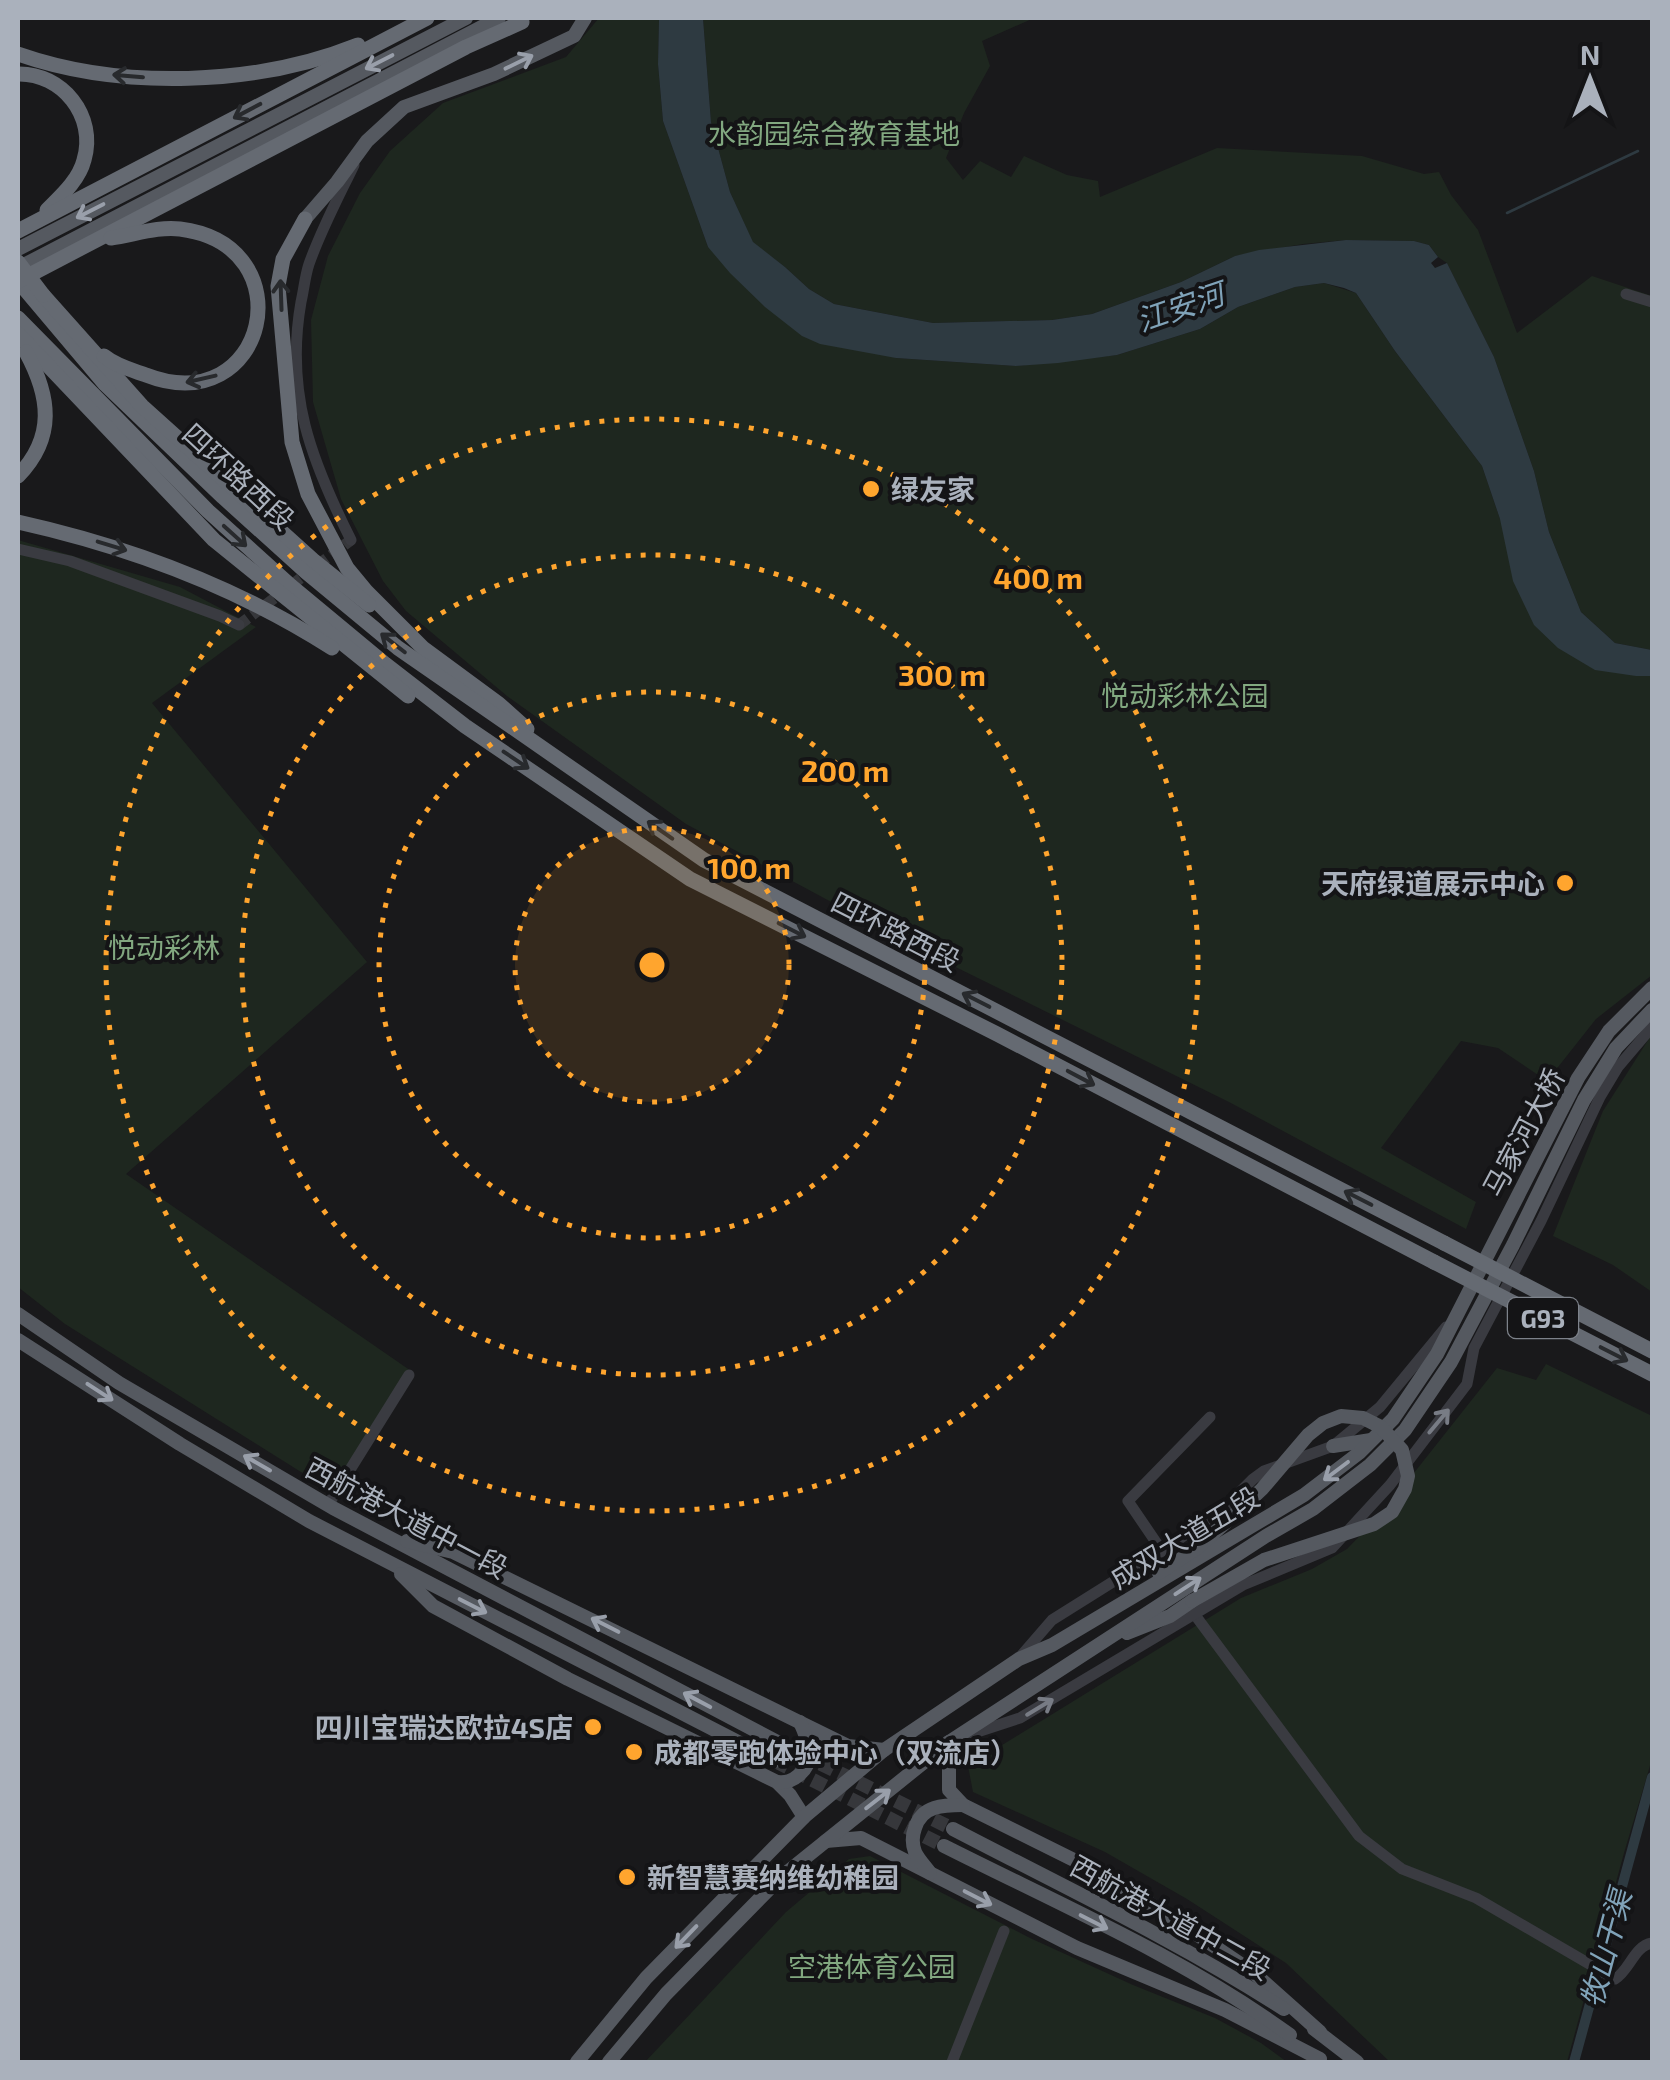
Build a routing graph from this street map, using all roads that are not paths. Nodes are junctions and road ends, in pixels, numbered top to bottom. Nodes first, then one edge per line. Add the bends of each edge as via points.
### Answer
1 (426, 18) edge
2 (466, 18) edge
3 (499, 18) edge
4 (585, 18) edge
5 (527, 20) edge
6 (18, 54) edge
7 (18, 74) edge
8 (366, 141) junction
9 (306, 218) joint
10 (36, 221) junction
11 (18, 231) edge
12 (97, 240) junction
13 (18, 249) edge
14 (18, 265) edge
15 (18, 281) edge
16 (1626, 294) dead end
17 (37, 297) junction
18 (1652, 302) edge
19 (18, 318) edge
20 (75, 331) junction
21 (18, 335) edge
22 (18, 476) edge
23 (18, 522) edge
24 (351, 540) dead end
25 (18, 549) edge
26 (239, 626) dead end
27 (423, 648) junction
28 (408, 696) junction
29 (466, 726) junction
30 (572, 768) junction
31 (1652, 988) edge
32 (1652, 1010) edge
33 (1652, 1027) edge
34 (1458, 1312) junction
35 (18, 1314) edge
36 (18, 1340) edge
37 (1652, 1352) edge
38 (1652, 1374) edge
39 (409, 1375) dead end
40 (1210, 1417) dead end
41 (1372, 1440) junction
42 (1334, 1446) junction
43 (328, 1505) junction
44 (386, 1536) junction
45 (1162, 1551) junction
46 (390, 1563) junction
47 (1194, 1608) junction
48 (1098, 1644) junction
49 (1052, 1645) junction
50 (1018, 1659) junction
51 (800, 1722) junction
52 (949, 1742) junction
53 (783, 1746) tunnel mouth
54 (884, 1750) junction
55 (775, 1761) tunnel mouth
56 (777, 1782) junction
57 (964, 1804) junction
58 (804, 1817) junction
59 (953, 1829) tunnel mouth
60 (825, 1841) junction
61 (944, 1846) tunnel mouth
62 (930, 1874) junction
63 (1004, 1931) dead end
64 (1652, 1944) edge
65 (1320, 2032) junction
66 (1323, 2061) edge
67 (577, 2062) edge
68 (610, 2062) edge
69 (952, 2062) edge
70 (1357, 2062) edge

1 -> 6 highway via 348,49 230,75 133,78
1 -> 10 highway
2 -> 13 main road
3 - 14 main road
8 -> 4 main road via 404,108 574,36
5 - 12 highway
7 - 10 highway via 52,82 70,96 87,133 76,178
8 - 9 main road
8 - 24 street via 308,268 296,357 306,438
27 -> 9 highway via 347,568 308,494 292,442 278,286 283,259
10 - 11 highway
12 - 15 highway
12 -> 20 highway via 176,228 221,242 240,256 258,292 255,336 220,374 190,383 162,381 112,362
14 - 17 highway, bridge
15 - 17 highway, 四环路西段 / G93
16 - 18 street
17 - 20 highway
30 -> 17 highway, 四环路西段 / G93 via 398,648 306,572 104,383
19 -> 29 highway, 四环路西段 / G93 via 208,511
20 - 27 highway via 142,406 232,488
21 - 22 highway via 37,372 46,418 36,452
21 - 28 highway via 214,540
23 -> 28 highway via 115,546 204,579 300,628
25 - 26 street via 70,561
27 - 30 highway
28 - 29 highway
29 -> 38 highway, 四环路西段 / G93, bridge via 690,878
37 -> 30 highway, 四环路西段 / G93, bridge via 704,860
31 - 34 main road, 马家河大桥 via 1609,1031 1578,1078
48 -> 32 main road, 成双大道五段 via 1313,1509 1405,1430 1451,1362 1584,1100 1616,1048
47 -> 33 street via 1332,1548 1390,1485 1467,1384 1478,1338 1600,1097
34 - 41 main road, 成双大道五段 via 1415,1388
34 - 42 street via 1380,1407
43 -> 35 main road, 西航港大道中一段 via 120,1383
36 -> 46 main road, 西航港大道中一段 via 260,1492
39 - 43 street
40 - 45 street via 1128,1501
41 - 42 main road
41 -> 49 main road, 成双大道五段 via 1304,1495
42 - 45 street via 1264,1471
43 - 44 main road, 西航港大道中一段
51 -> 44 main road via 453,1552
53 -> 44 main road, 西航港大道中一段
45 - 50 street via 1052,1620
46 -> 55 main road, 西航港大道中一段
46 - 56 main road via 434,1606
47 - 48 main road
47 - 49 main road, bridge via 1264,1560 1392,1512 1408,1476 1392,1436 1363,1418 1323,1423 1196,1549
52 -> 47 street via 1020,1718
47 - 64 street via 1376,1851 1402,1869 1476,1898 1615,1980
48 - 52 main road, 成双大道五段
49 - 50 main road, 成双大道五段
50 - 54 main road, 成双大道五段
51 - 54 main road via 848,1746
51 - 56 main road via 809,1742 808,1763 794,1779
52 - 57 main road via 949,1790
60 -> 52 main road, 成双大道五段
54 - 58 main road, 成双大道五段
56 - 58 main road
57 - 62 main road via 930,1809 917,1820 915,1852
57 - 65 main road via 1162,1911 1254,1972
58 -> 67 main road, 成双大道五段 via 646,1978
59 - 65 main road, 西航港大道中二段 via 1221,1970
60 - 62 main road via 860,1838
60 - 68 main road, 成双大道五段 via 666,1994
61 -> 66 main road, 西航港大道中二段 via 1253,2008
62 -> 66 main road
63 - 69 street
65 - 70 main road, 西航港大道中二段

